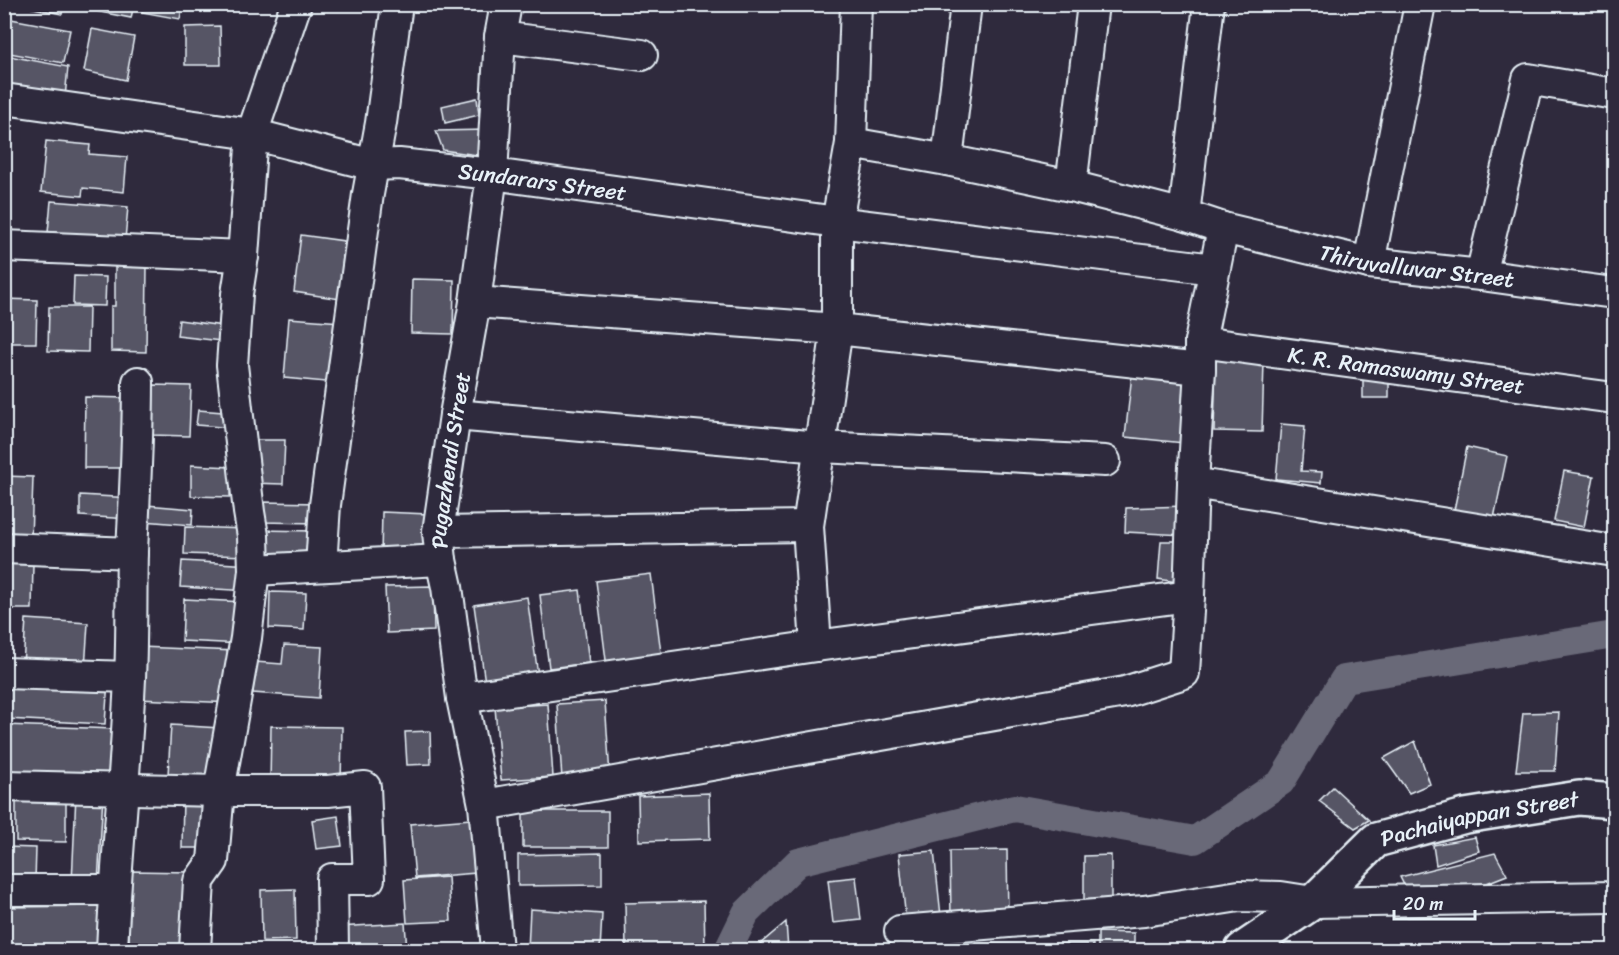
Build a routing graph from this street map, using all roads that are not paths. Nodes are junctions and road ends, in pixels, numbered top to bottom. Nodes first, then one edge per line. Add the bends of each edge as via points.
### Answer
1 (296, 4) edge
2 (397, 4) edge
3 (506, 4) edge
4 (856, 4) edge
5 (966, 4) edge
6 (1094, 4) edge
7 (1209, 4) edge
8 (1420, 4) edge
9 (500, 37) junction
10 (642, 55) dead end
11 (1614, 94) edge
12 (4, 99) edge
13 (252, 135) junction
14 (850, 143) junction
15 (947, 160) junction
16 (374, 165) junction
17 (492, 174) junction
18 (1071, 186) junction
19 (1184, 215) junction
20 (837, 222) junction
21 (1223, 228) junction
22 (4, 246) edge
23 (243, 256) junction
24 (1368, 263) junction
25 (1214, 269) junction
26 (1481, 275) junction
27 (1614, 293) edge
28 (475, 302) junction
29 (837, 328) junction
30 (1200, 355) junction
31 (138, 382) dead end
32 (1614, 398) edge
33 (455, 415) junction
34 (820, 447) junction
35 (1105, 461) dead end
36 (1193, 483) junction
37 (808, 526) junction
38 (440, 546) junction
39 (4, 548) edge
40 (1614, 551) edge
41 (132, 553) junction
42 (321, 566) junction
43 (254, 570) junction
44 (1189, 596) junction
45 (816, 646) junction
46 (4, 673) edge
47 (130, 677) junction
48 (462, 698) junction
49 (4, 786) edge
50 (124, 788) junction
51 (219, 791) junction
52 (1614, 801) edge
53 (484, 805) junction
54 (4, 890) edge
55 (115, 890) junction
56 (1614, 897) edge
57 (1313, 902) junction
58 (900, 930) dead end
59 (112, 951) edge
60 (195, 951) edge
61 (333, 951) edge
62 (497, 951) edge
63 (1242, 951) edge

1 - 13 street
2 - 16 street
3 - 9 street, Pugazhendi Street
4 - 14 street
5 - 15 street
6 - 18 street
7 - 19 street
8 - 24 street
9 - 10 street
9 - 17 street, Pugazhendi Street
11 - 26 street via 1528,79
12 - 13 street, Sundarars Street
13 - 16 street, Sundarars Street
13 - 23 street
14 - 15 street, Thiruvalluvar Street
14 - 20 street
15 - 18 street, Thiruvalluvar Street
16 - 17 street, Sundarars Street
16 - 42 street via 325,505
17 - 20 street, Sundarars Street
17 - 28 street, Pugazhendi Street
18 - 19 street, Thiruvalluvar Street
19 - 21 street, Thiruvalluvar Street
20 - 25 street, Sundarars Street
20 - 29 street
21 - 24 street, Thiruvalluvar Street
21 - 25 street
22 - 23 street
23 - 43 street via 232,365
24 - 26 street, Thiruvalluvar Street
25 - 30 street
26 - 27 street, Thiruvalluvar Street
28 - 29 street, K. R. Ramaswamy Street
28 - 33 street, Pugazhendi Street
29 - 30 street, K. R. Ramaswamy Street
29 - 34 street
30 - 32 street, K. R. Ramaswamy Street
30 - 36 street
31 - 41 street
33 - 34 street
33 - 38 street, Pugazhendi Street
34 - 35 street
34 - 37 street
36 - 40 street
36 - 44 street
37 - 38 street
37 - 45 street
38 - 42 street
38 - 48 street, Pugazhendi Street
39 - 41 street
41 - 47 street
42 - 43 street
43 - 51 street
44 - 45 street
44 - 53 street via 1184,673 1125,692
45 - 48 street
46 - 47 street
47 - 50 street
48 - 53 street, Pugazhendi Street
49 - 50 street
50 - 51 street
50 - 55 street
51 - 60 street via 213,861 199,881
51 - 61 street via 365,787 369,879 332,879
52 - 57 main road, Pachaiyappan Street via 1579,798 1465,816 1376,840
53 - 62 street, Pugazhendi Street
54 - 55 street
55 - 59 street
56 - 57 street
57 - 58 street via 1239,896 1144,911
57 - 63 main road, Pachaiyappan Street

